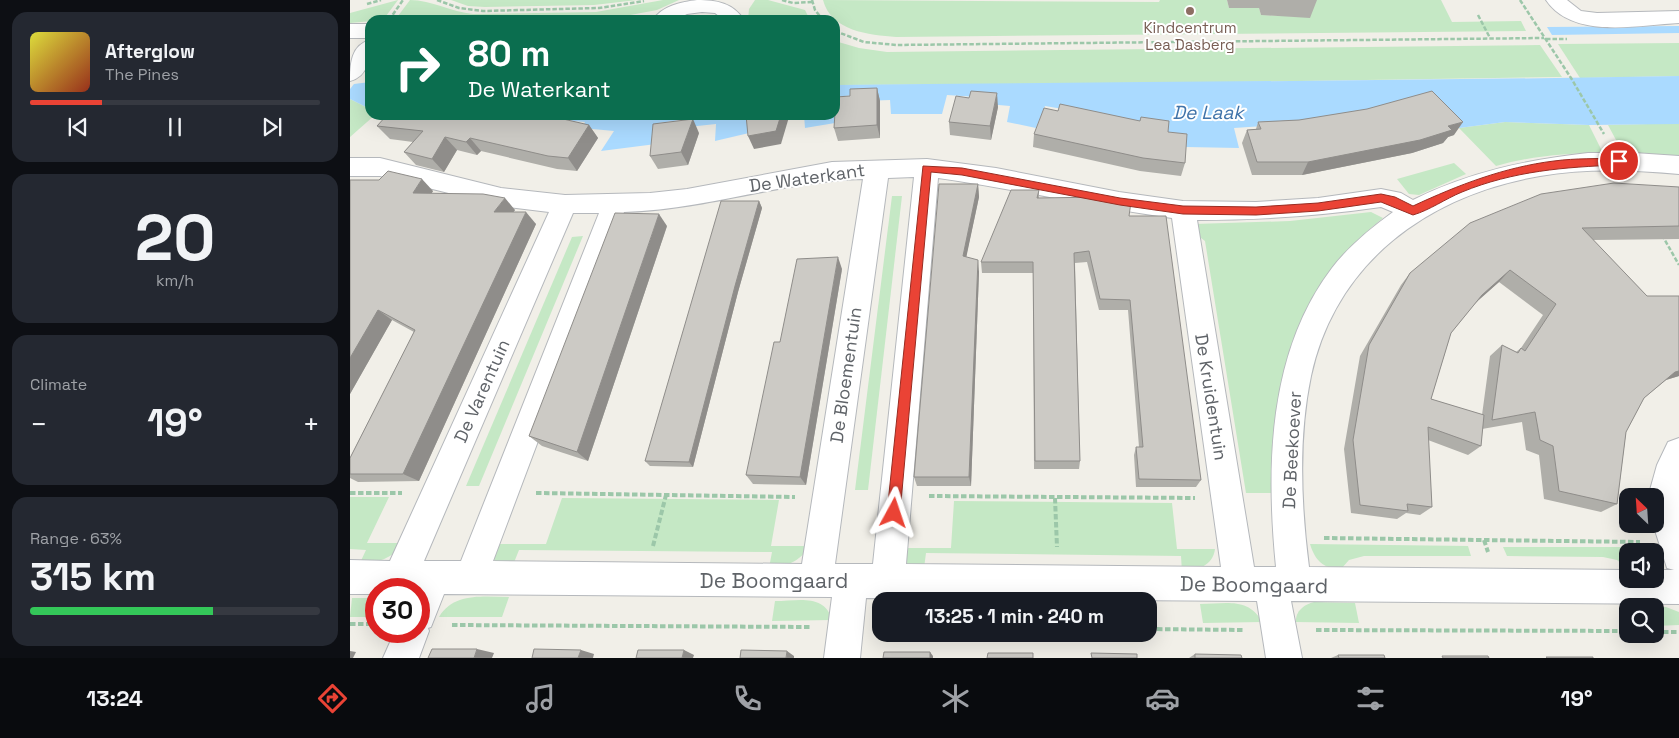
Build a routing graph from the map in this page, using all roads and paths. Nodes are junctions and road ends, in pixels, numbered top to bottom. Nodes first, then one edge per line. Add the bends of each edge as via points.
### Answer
1 (403, 0) edge
2 (437, 0) edge
3 (650, 0) edge
4 (782, 0) edge
5 (1520, 0) edge
6 (1556, 0) edge
7 (812, 1) edge
8 (731, 9) edge
9 (393, 15) edge
10 (667, 15) edge
11 (820, 15) edge
12 (1478, 15) dead end
13 (1679, 17) edge
14 (350, 31) edge
15 (365, 31) edge
16 (840, 33) edge
17 (1490, 38) junction
18 (1545, 38) junction
19 (365, 54) edge
20 (350, 74) edge
21 (1599, 126) dead end
22 (1679, 165) edge
23 (350, 167) edge
24 (876, 168) junction
25 (926, 168) junction
26 (615, 203) junction
27 (565, 204) junction
28 (1183, 210) junction
29 (1413, 211) junction
30 (1659, 230) edge
31 (1679, 264) edge
32 (1679, 452) edge
33 (666, 495) dead end
34 (1056, 498) dead end
35 (1289, 537) junction
36 (1676, 549) edge
37 (470, 577) junction
38 (350, 578) edge
39 (365, 578) edge
40 (400, 578) edge
41 (430, 579) edge
42 (434, 579) junction
43 (644, 580) junction
44 (816, 581) junction
45 (852, 581) junction
46 (888, 581) junction
47 (1059, 583) junction
48 (1269, 585) junction
49 (1679, 587) edge
50 (434, 620) edge
51 (350, 624) edge
52 (365, 624) edge
53 (1157, 630) edge
54 (1619, 632) edge
55 (1664, 632) edge
56 (1679, 632) edge
57 (407, 643) edge
58 (844, 643) edge
59 (1282, 644) edge
60 (401, 658) edge

1 - 9 path
2 - 3 path via 459,8 483,11 598,8
4 - 7 path via 793,3
5 - 18 path
6 - 13 street via 1574,15 1590,18
7 - 11 path
8 - 10 street via 711,2 696,3
12 - 17 path
14 - 15 street
16 - 17 path via 864,42 897,45
17 - 18 path
18 - 21 path
19 - 20 street
22 - 29 street, De Beekoever via 1619,161 1555,164 1488,179
23 - 27 street, De Waterkant via 380,167 501,197
24 - 25 street, De Waterkant
24 - 26 street, De Waterkant via 818,173 687,198
24 - 44 street, De Bloementuin
25 - 28 street, De Waterkant
25 - 46 street
26 - 27 street, De Waterkant
26 - 37 street
27 - 40 street, De Varentuin
28 - 29 street, De Waterkant via 1256,211 1381,198
28 - 48 street, De Kruidentuin
29 - 35 street, De Beekoever via 1361,254 1343,274 1304,350 1294,390 1290,436 1287,486
30 - 31 path
32 - 36 street via 1672,463 1666,493 1667,520
33 - 43 path
34 - 47 path
35 - 36 path
35 - 48 street, De Beekoever
37 - 42 street, De Boomgaard
37 - 43 street, De Boomgaard
38 - 39 street, De Boomgaard
41 - 42 street, De Boomgaard
42 - 50 street
43 - 44 street, De Boomgaard
44 - 45 street, De Boomgaard
45 - 46 street, De Boomgaard
45 - 58 street
46 - 47 street, De Boomgaard
47 - 48 street, De Boomgaard
48 - 49 street, De Boomgaard
48 - 59 street
50 - 58 path
51 - 52 path
53 - 59 path
54 - 59 path
55 - 56 path
57 - 60 street

